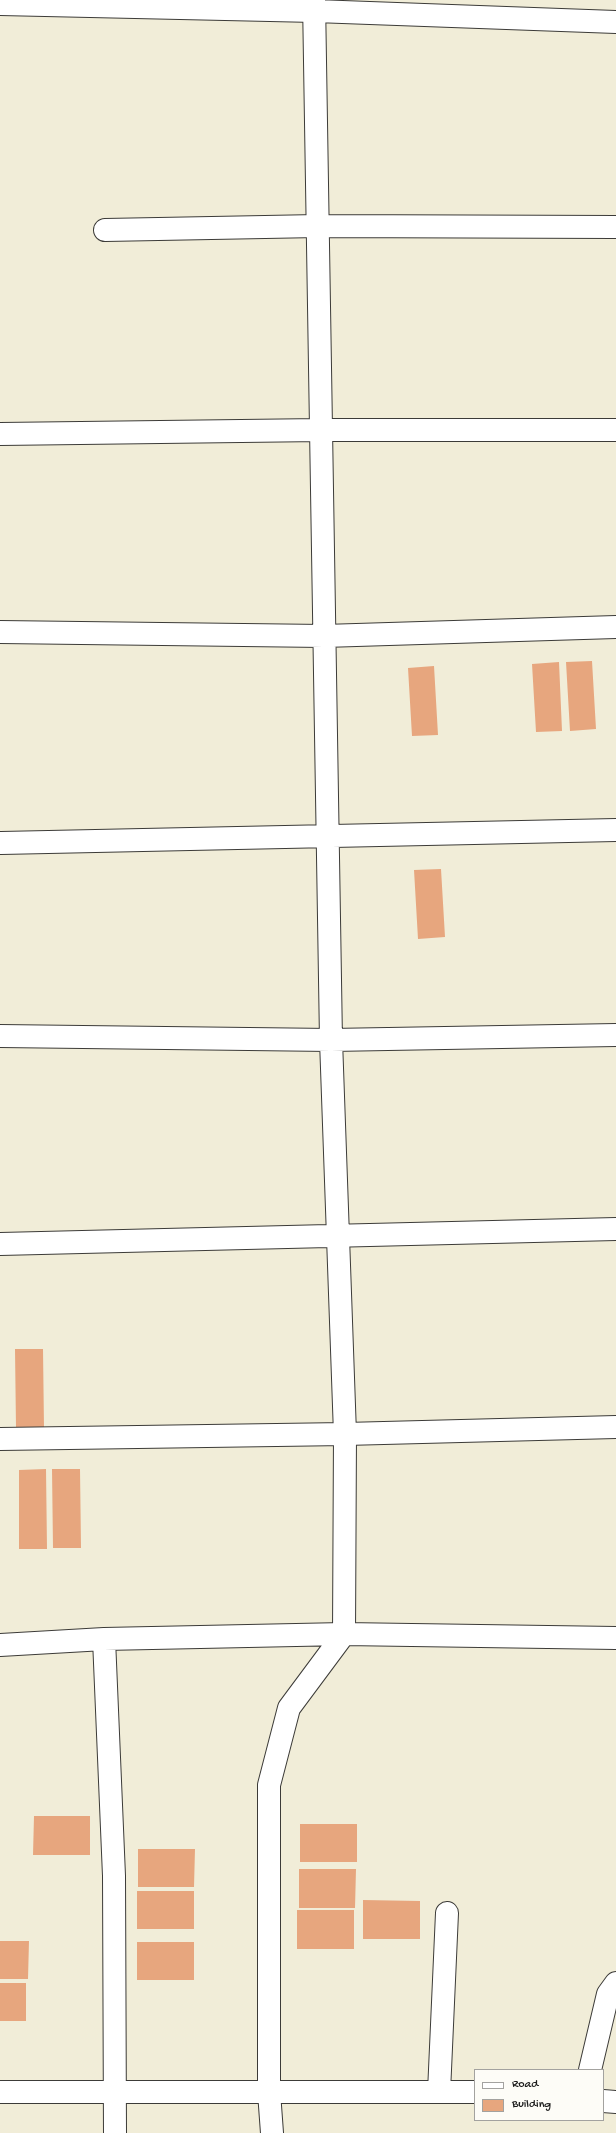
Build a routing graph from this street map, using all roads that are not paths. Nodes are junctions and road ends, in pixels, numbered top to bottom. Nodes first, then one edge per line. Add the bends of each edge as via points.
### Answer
1 (0, 4) edge
2 (315, 6) edge
3 (616, 22) edge
4 (318, 226) junction
5 (616, 227) edge
6 (105, 230) dead end
7 (322, 430) junction
8 (616, 430) edge
9 (0, 434) edge
10 (616, 627) edge
11 (0, 632) edge
12 (324, 636) junction
13 (616, 830) edge
14 (328, 836) junction
15 (1, 843) edge
16 (616, 1035) edge
17 (0, 1036) edge
18 (331, 1040) junction
19 (616, 1229) edge
20 (338, 1237) junction
21 (0, 1244) edge
22 (616, 1427) edge
23 (345, 1434) junction
24 (0, 1439) edge
25 (344, 1634) junction
26 (616, 1638) edge
27 (104, 1639) junction
28 (0, 1645) edge
29 (447, 1913) dead end
30 (616, 1983) edge
31 (590, 2069) edge
32 (115, 2091) junction
33 (0, 2092) edge
34 (269, 2092) junction
35 (439, 2092) junction
36 (474, 2092) edge
37 (604, 2100) edge
38 (616, 2102) edge
39 (115, 2133) edge
40 (272, 2133) edge

1 - 2 street
2 - 3 street
2 - 4 street
4 - 5 street
4 - 6 street
4 - 7 street
7 - 8 street
7 - 9 street
7 - 12 street
10 - 12 street
11 - 12 street
12 - 14 street
13 - 14 street
14 - 15 street
14 - 18 street
16 - 18 street
17 - 18 street
18 - 20 street
19 - 20 street
20 - 21 street
20 - 23 street
22 - 23 street
23 - 24 street
23 - 25 street
25 - 26 street
25 - 27 street
25 - 34 street via 289,1708 268,1785
27 - 28 street
27 - 32 street via 114,1876
29 - 35 street
30 - 31 street via 608,1994
32 - 33 street
32 - 34 street
32 - 39 street
34 - 35 street
34 - 40 street
35 - 36 street
37 - 38 street

